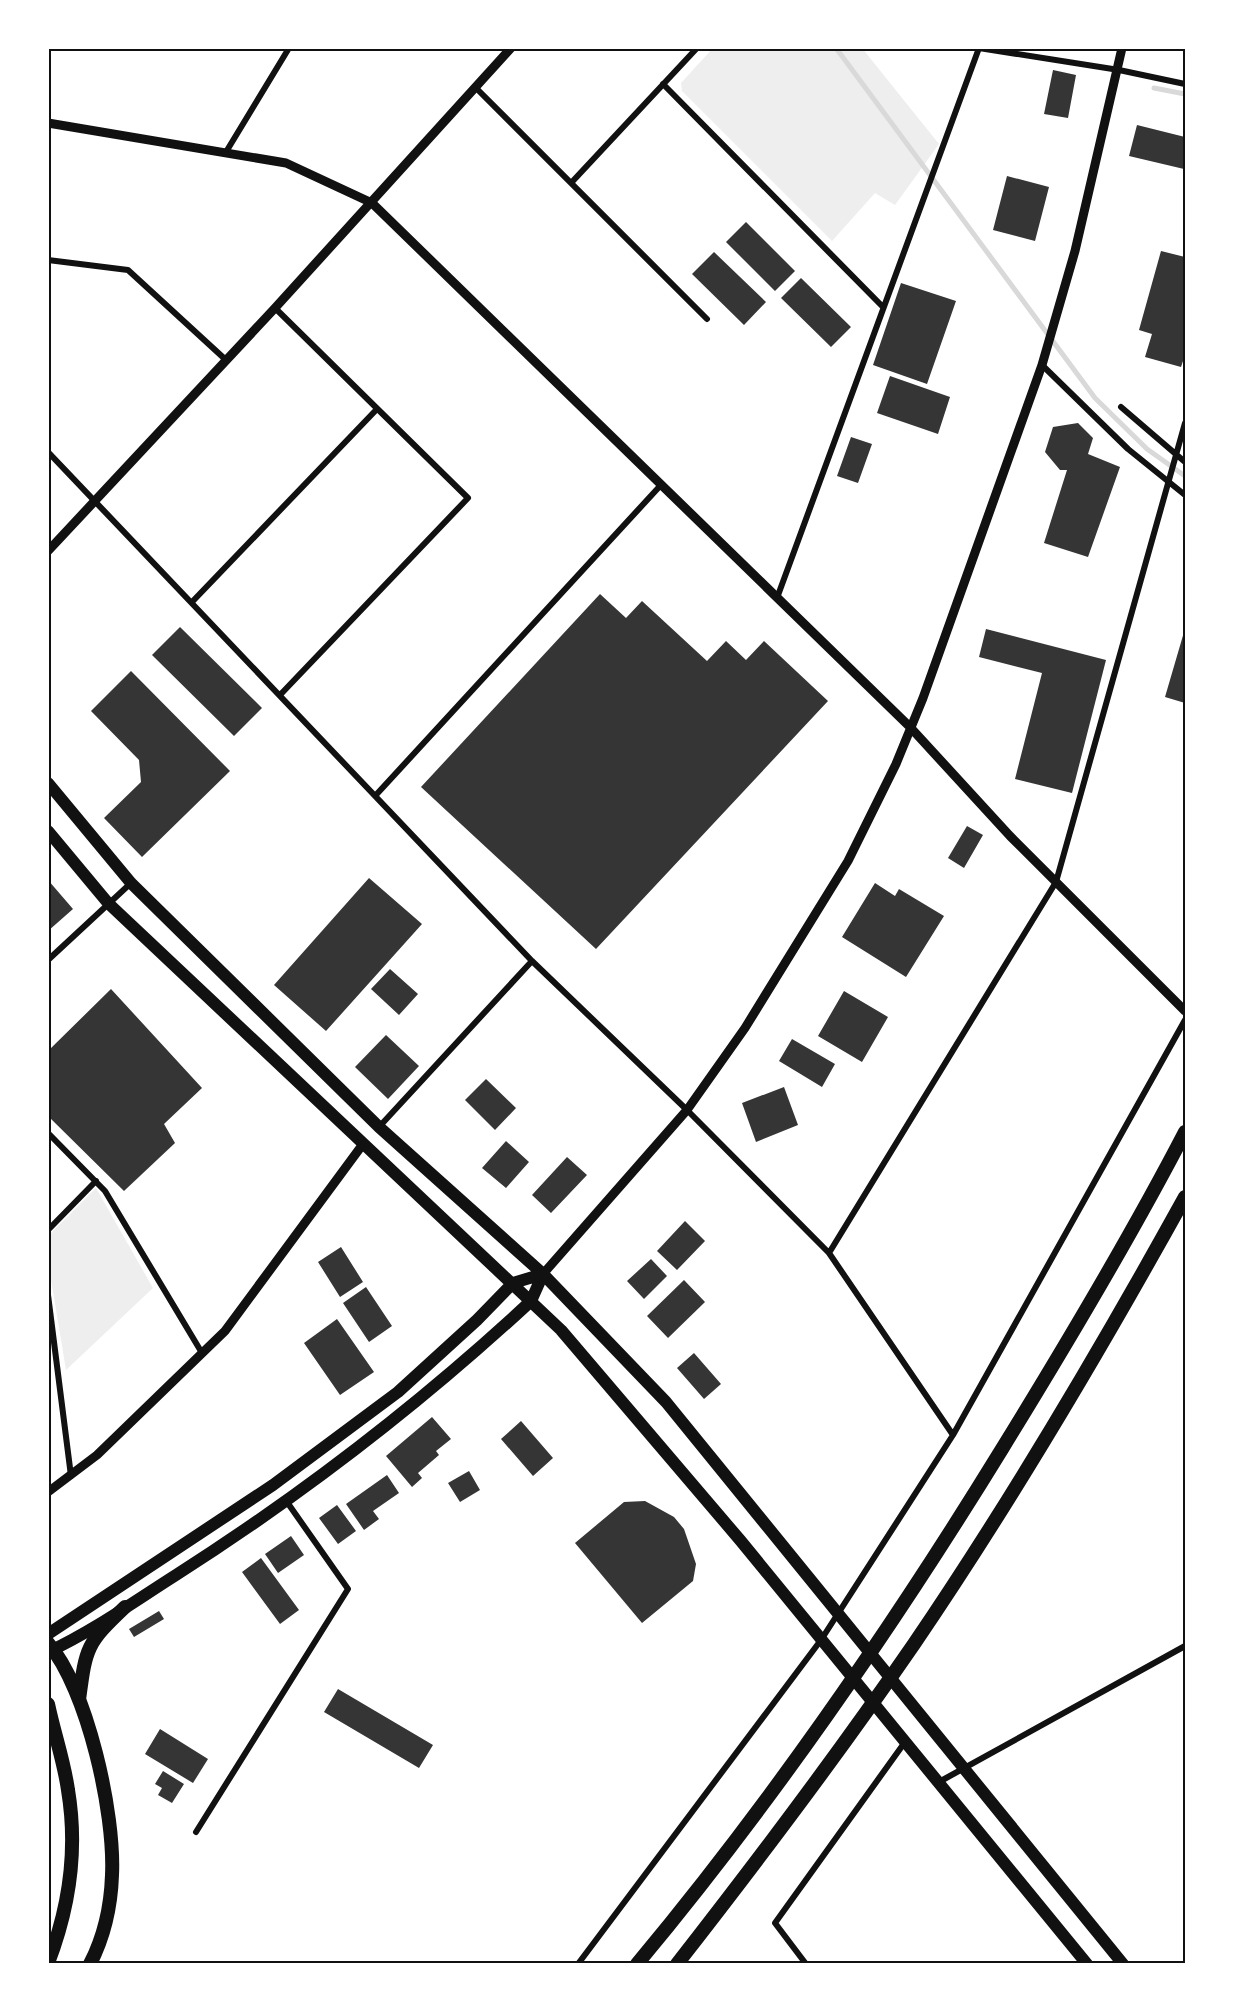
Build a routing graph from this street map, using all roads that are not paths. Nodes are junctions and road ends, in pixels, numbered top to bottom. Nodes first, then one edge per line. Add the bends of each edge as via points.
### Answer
1 (289, 48) edge
2 (512, 48) edge
3 (697, 48) edge
4 (979, 48) edge
5 (1122, 48) edge
6 (1119, 70) junction
7 (663, 84) junction
8 (1185, 84) edge
9 (476, 88) junction
10 (48, 123) edge
11 (226, 152) junction
12 (571, 183) junction
13 (372, 202) junction
14 (48, 260) edge
15 (883, 307) junction
16 (275, 308) junction
17 (707, 319) dead end
18 (226, 360) junction
19 (1042, 364) junction
20 (1121, 407) dead end
21 (377, 409) junction
22 (1185, 423) edge
23 (48, 452) edge
24 (1176, 455) junction
25 (1185, 462) edge
26 (1168, 483) junction
27 (660, 486) junction
28 (1185, 495) edge
29 (93, 503) junction
30 (48, 551) edge
31 (777, 598) junction
32 (192, 602) junction
33 (279, 695) junction
34 (910, 727) junction
35 (48, 783) edge
36 (375, 796) junction
37 (48, 831) edge
38 (1056, 882) junction
39 (131, 883) junction
40 (108, 903) junction
41 (48, 960) edge
42 (532, 961) junction
43 (1185, 1011) edge
44 (1185, 1020) edge
45 (687, 1110) junction
46 (379, 1127) junction
47 (1185, 1132) edge
48 (48, 1133) edge
49 (363, 1144) junction
50 (96, 1181) junction
51 (1185, 1197) edge
52 (48, 1230) edge
53 (829, 1253) junction
54 (543, 1274) junction
55 (513, 1283) junction
56 (48, 1295) edge
57 (531, 1301) junction
58 (202, 1353) junction
59 (952, 1435) junction
60 (71, 1476) junction
61 (48, 1492) edge
62 (287, 1503) junction
63 (125, 1607) junction
64 (838, 1613) junction
65 (48, 1634) edge
66 (821, 1640) junction
67 (1185, 1646) edge
68 (50, 1648) edge
69 (79, 1702) junction
70 (48, 1704) edge
71 (905, 1742) junction
72 (964, 1766) junction
73 (939, 1782) junction
74 (196, 1832) dead end
75 (48, 1963) edge
76 (90, 1964) edge
77 (578, 1964) edge
78 (638, 1964) edge
79 (677, 1964) edge
80 (806, 1964) edge
81 (1087, 1964) edge
82 (1123, 1964) edge

1 - 11 street
2 - 9 street
3 - 7 street
4 - 6 street
4 - 15 street
5 - 6 street
6 - 8 street
6 - 19 street via 1075,251
7 - 12 street
7 - 15 street
9 - 12 street
9 - 13 street
10 - 11 street
11 - 13 street via 286,163
12 - 17 street
13 - 16 street
13 - 27 street
14 - 18 street via 128,270
15 - 31 street
16 - 18 street
16 - 21 street
18 - 29 street
19 - 26 street
19 - 34 street
20 - 24 street
21 - 32 street
21 - 33 street via 468,498
22 - 24 street
23 - 29 street
24 - 25 street
24 - 26 street
26 - 28 street
26 - 38 street
27 - 31 street
27 - 36 street
29 - 30 street
29 - 32 street
31 - 34 street
32 - 33 street
33 - 36 street
34 - 38 street
34 - 45 street via 848,861 745,1028
35 - 39 highway
36 - 42 street
37 - 40 highway
38 - 43 street
38 - 53 street
39 - 40 street
39 - 46 highway
40 - 41 street
40 - 49 highway
42 - 45 street
42 - 46 street
44 - 59 street
45 - 53 street
45 - 54 street
46 - 54 highway
47 - 78 highway via 1044,1381 891,1622 751,1819
48 - 50 street
49 - 55 highway
49 - 58 street via 225,1331
50 - 52 street
50 - 58 street
51 - 79 highway via 1071,1398 915,1642 773,1840
53 - 59 street
54 - 55 highway
54 - 57 highway
54 - 64 highway via 666,1402
55 - 57 highway
55 - 65 highway via 398,1392 273,1485
56 - 60 street
57 - 62 highway via 388,1426
57 - 66 highway via 561,1330
58 - 60 street via 98,1455
59 - 64 street
60 - 61 street
62 - 63 highway
62 - 74 street via 348,1589
63 - 68 highway
63 - 69 highway via 98,1633 87,1650
64 - 66 street
64 - 72 highway
66 - 71 highway
66 - 77 street
67 - 72 street
68 - 69 highway
69 - 76 highway via 96,1761 112,1842 110,1902
70 - 75 highway via 68,1789 73,1858 69,1896
71 - 73 highway
71 - 80 street via 775,1923
72 - 73 street
72 - 82 highway
73 - 81 highway

